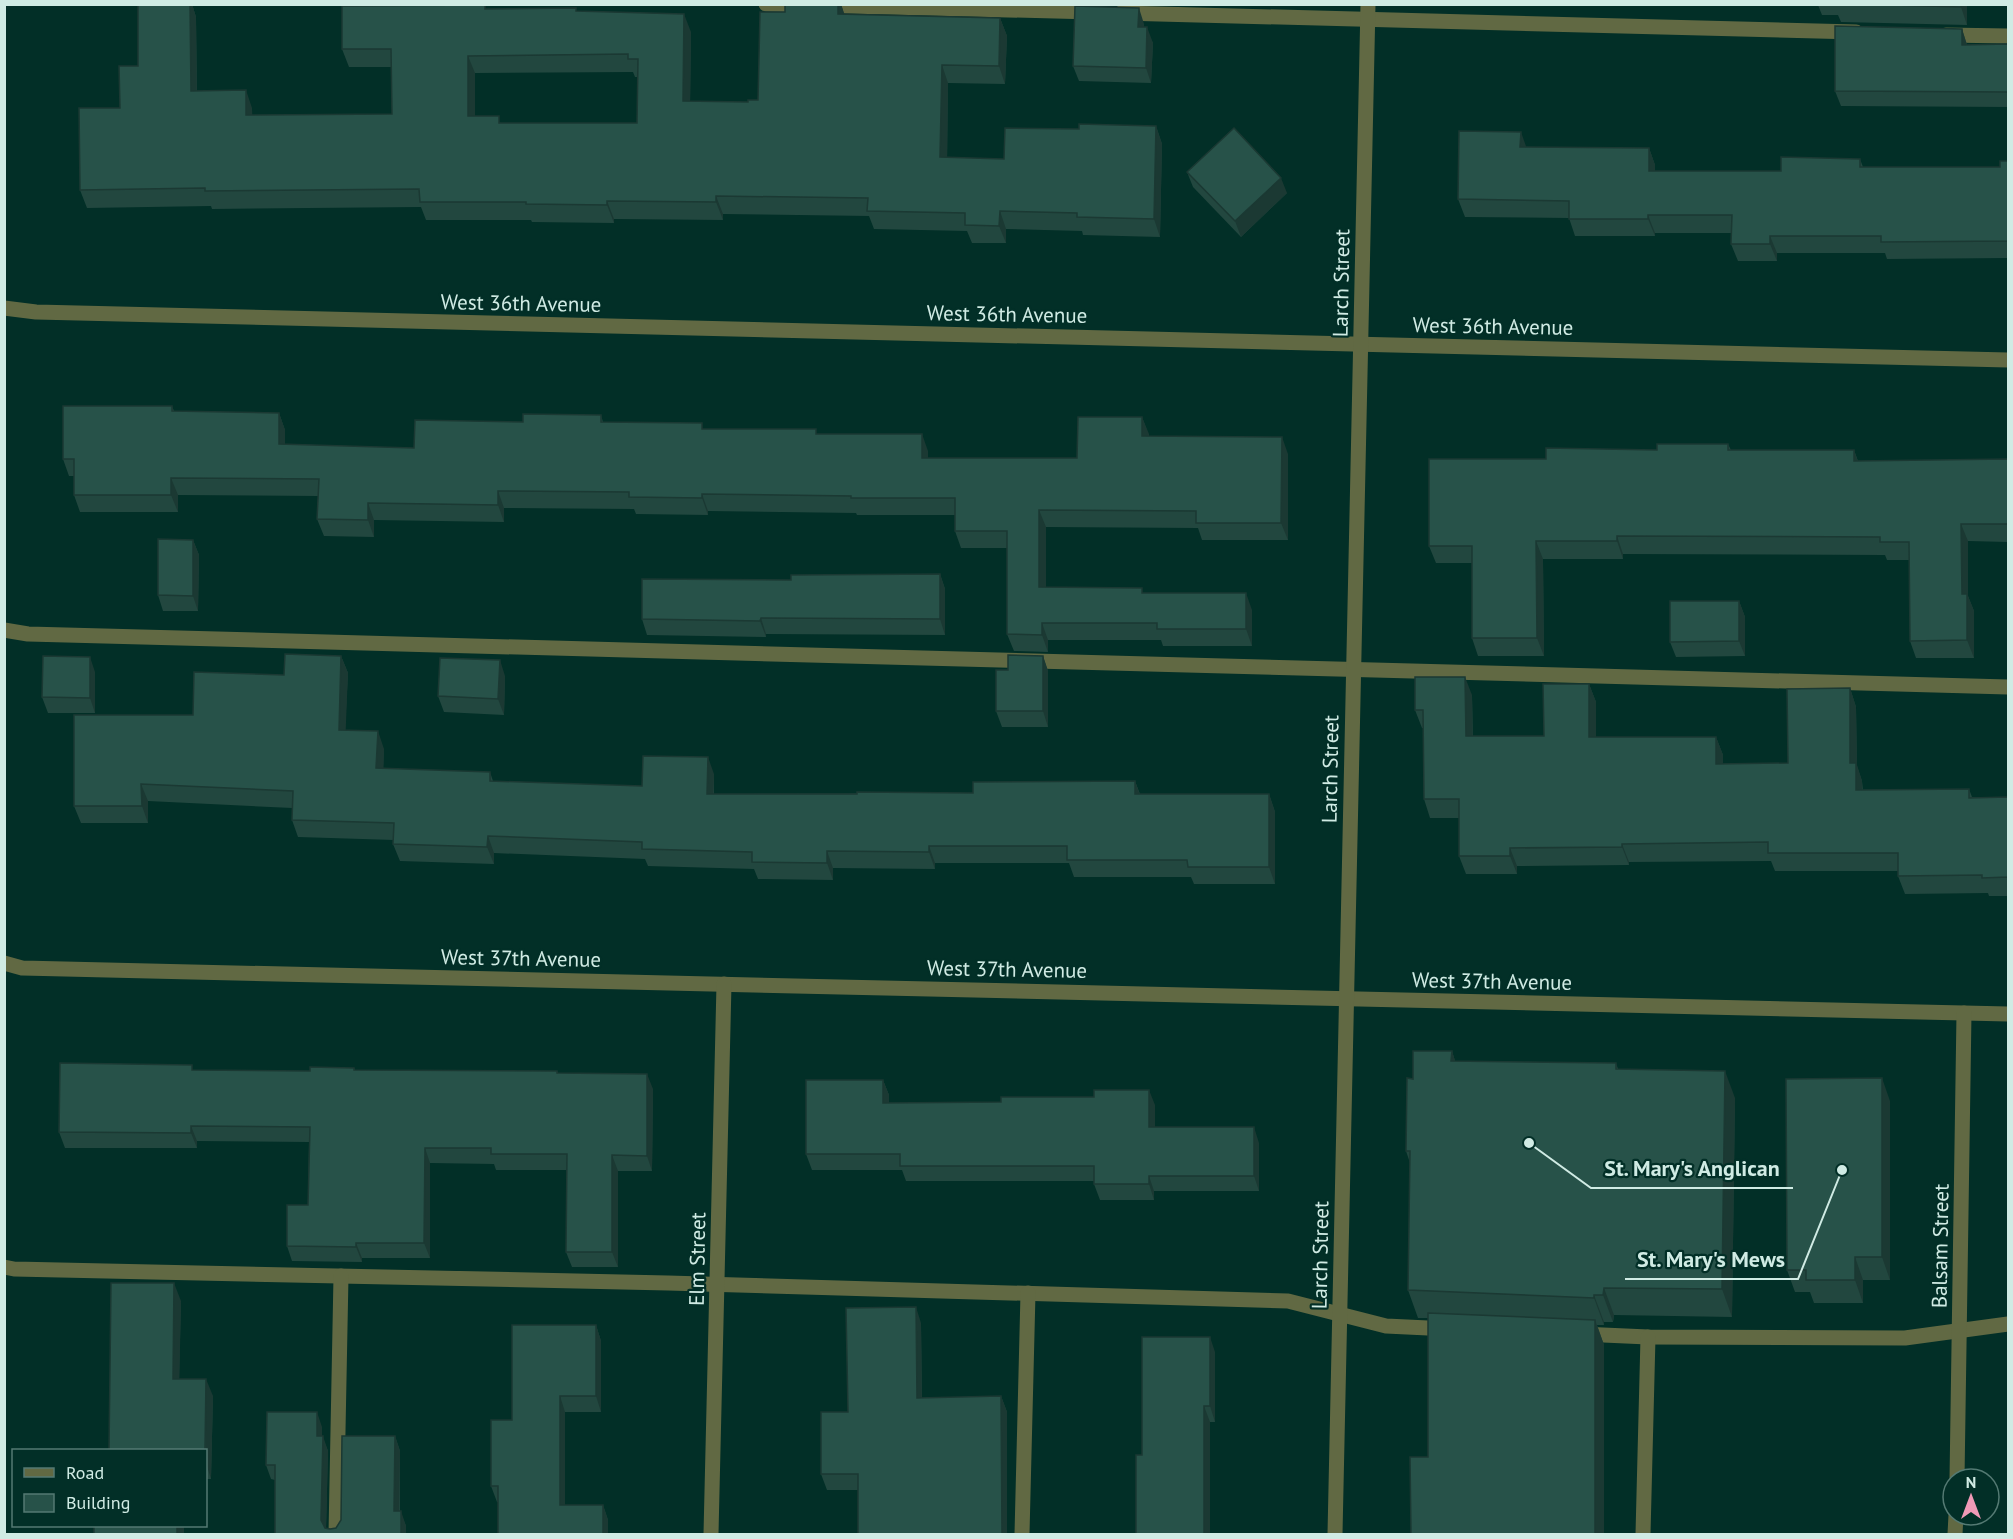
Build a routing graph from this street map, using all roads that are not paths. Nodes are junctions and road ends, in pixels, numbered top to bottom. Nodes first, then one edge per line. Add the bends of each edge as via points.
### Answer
1 (766, 4) edge
2 (1367, 12) edge
3 (1866, 32) edge
4 (1926, 34) edge
5 (2008, 36) edge
6 (4, 308) edge
7 (1360, 344) junction
8 (2008, 360) edge
9 (4, 630) edge
10 (1353, 669) junction
11 (2008, 687) edge
12 (4, 963) edge
13 (724, 984) junction
14 (1346, 998) junction
15 (1964, 1013) junction
16 (2008, 1014) edge
17 (4, 1267) edge
18 (341, 1276) junction
19 (717, 1284) junction
20 (1028, 1293) junction
21 (1339, 1315) junction
22 (2008, 1324) edge
23 (1960, 1329) junction
24 (1469, 1330) edge
25 (1564, 1334) edge
26 (1648, 1337) junction
27 (1956, 1467) edge
28 (336, 1534) edge
29 (711, 1534) edge
30 (1022, 1534) edge
31 (1335, 1534) edge
32 (1643, 1534) edge

1 - 2 street
2 - 3 street
2 - 7 street, Larch Street
4 - 5 street
6 - 7 street, West 36th Avenue via 36,312
7 - 8 street, West 36th Avenue
7 - 10 street, Larch Street
9 - 10 street via 28,634
10 - 11 street
10 - 14 street, Larch Street
12 - 13 street, West 37th Avenue via 22,968
13 - 14 street, West 37th Avenue
13 - 19 street, Elm Street
14 - 15 street, West 37th Avenue
14 - 21 street, Larch Street
15 - 16 street, West 37th Avenue
15 - 23 street, Balsam Street
17 - 18 street
18 - 19 street
18 - 28 street
19 - 20 street
19 - 29 street, Elm Street
20 - 21 street via 1288,1301
20 - 30 street
21 - 24 street via 1386,1326
21 - 31 street, Larch Street
22 - 23 street
23 - 26 street via 1905,1338
23 - 27 street, Balsam Street
25 - 26 street
26 - 32 street

